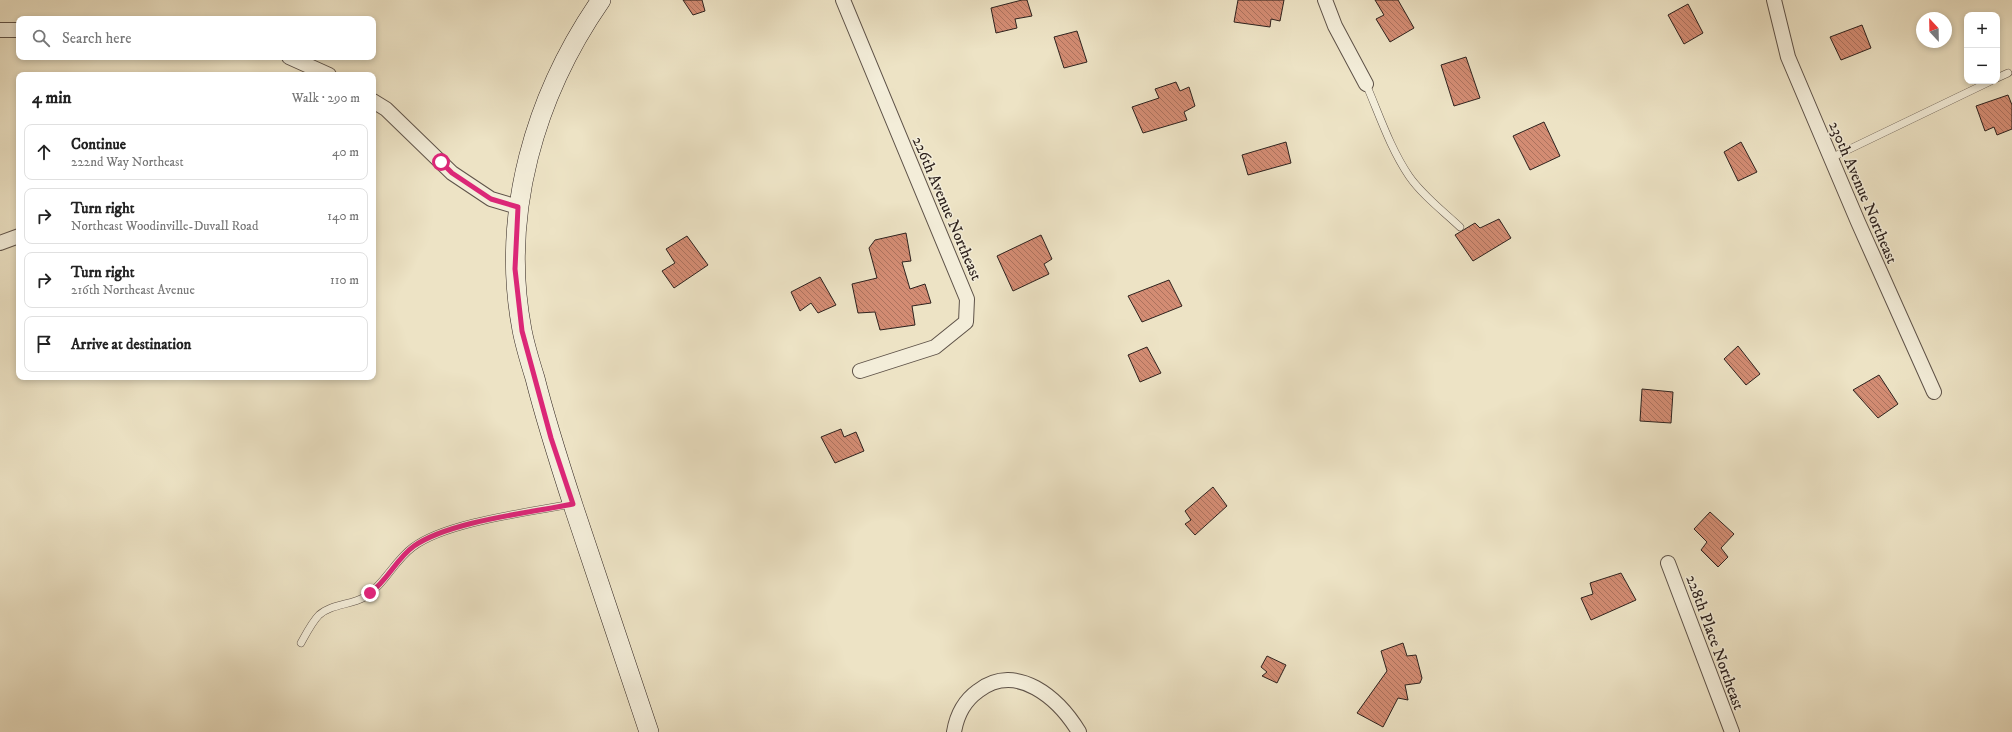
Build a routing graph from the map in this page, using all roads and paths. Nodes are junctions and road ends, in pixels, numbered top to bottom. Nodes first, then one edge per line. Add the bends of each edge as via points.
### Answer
1 (601, 0) edge
2 (843, 0) edge
3 (1325, 0) edge
4 (1774, 0) edge
5 (0, 30) edge
6 (16, 30) edge
7 (296, 60) edge
8 (322, 72) edge
9 (2008, 73) dead end
10 (2000, 77) edge
11 (1366, 84) joint
12 (1985, 84) edge
13 (376, 103) edge
14 (1831, 158) junction
15 (518, 207) junction
16 (1460, 227) dead end
17 (16, 237) edge
18 (0, 244) edge
19 (860, 371) dead end
20 (1934, 392) dead end
21 (573, 504) junction
22 (1668, 563) dead end
23 (301, 643) dead end
24 (649, 732) edge
25 (954, 732) edge
26 (1079, 732) edge
27 (1732, 732) edge

1 - 15 main road via 574,40 549,95 530,151
2 - 19 street, 226th Avenue Northeast via 967,299 966,322 935,347
3 - 11 street via 1335,26
4 - 14 street, 230th Avenue Northeast via 1788,57
5 - 6 street
7 - 8 street
9 - 10 lane
11 - 16 lane via 1409,176
12 - 14 lane
13 - 15 street via 386,109 452,173 491,199
14 - 20 street, 230th Avenue Northeast
15 - 21 main road via 515,269 522,331 551,438
17 - 18 street
21 - 23 lane via 472,523 414,546 377,588 363,598 320,615
21 - 24 main road
22 - 27 street, 228th Place Northeast
25 - 26 street via 956,720 969,698 984,686 1000,680 1014,680 1038,688 1056,702

